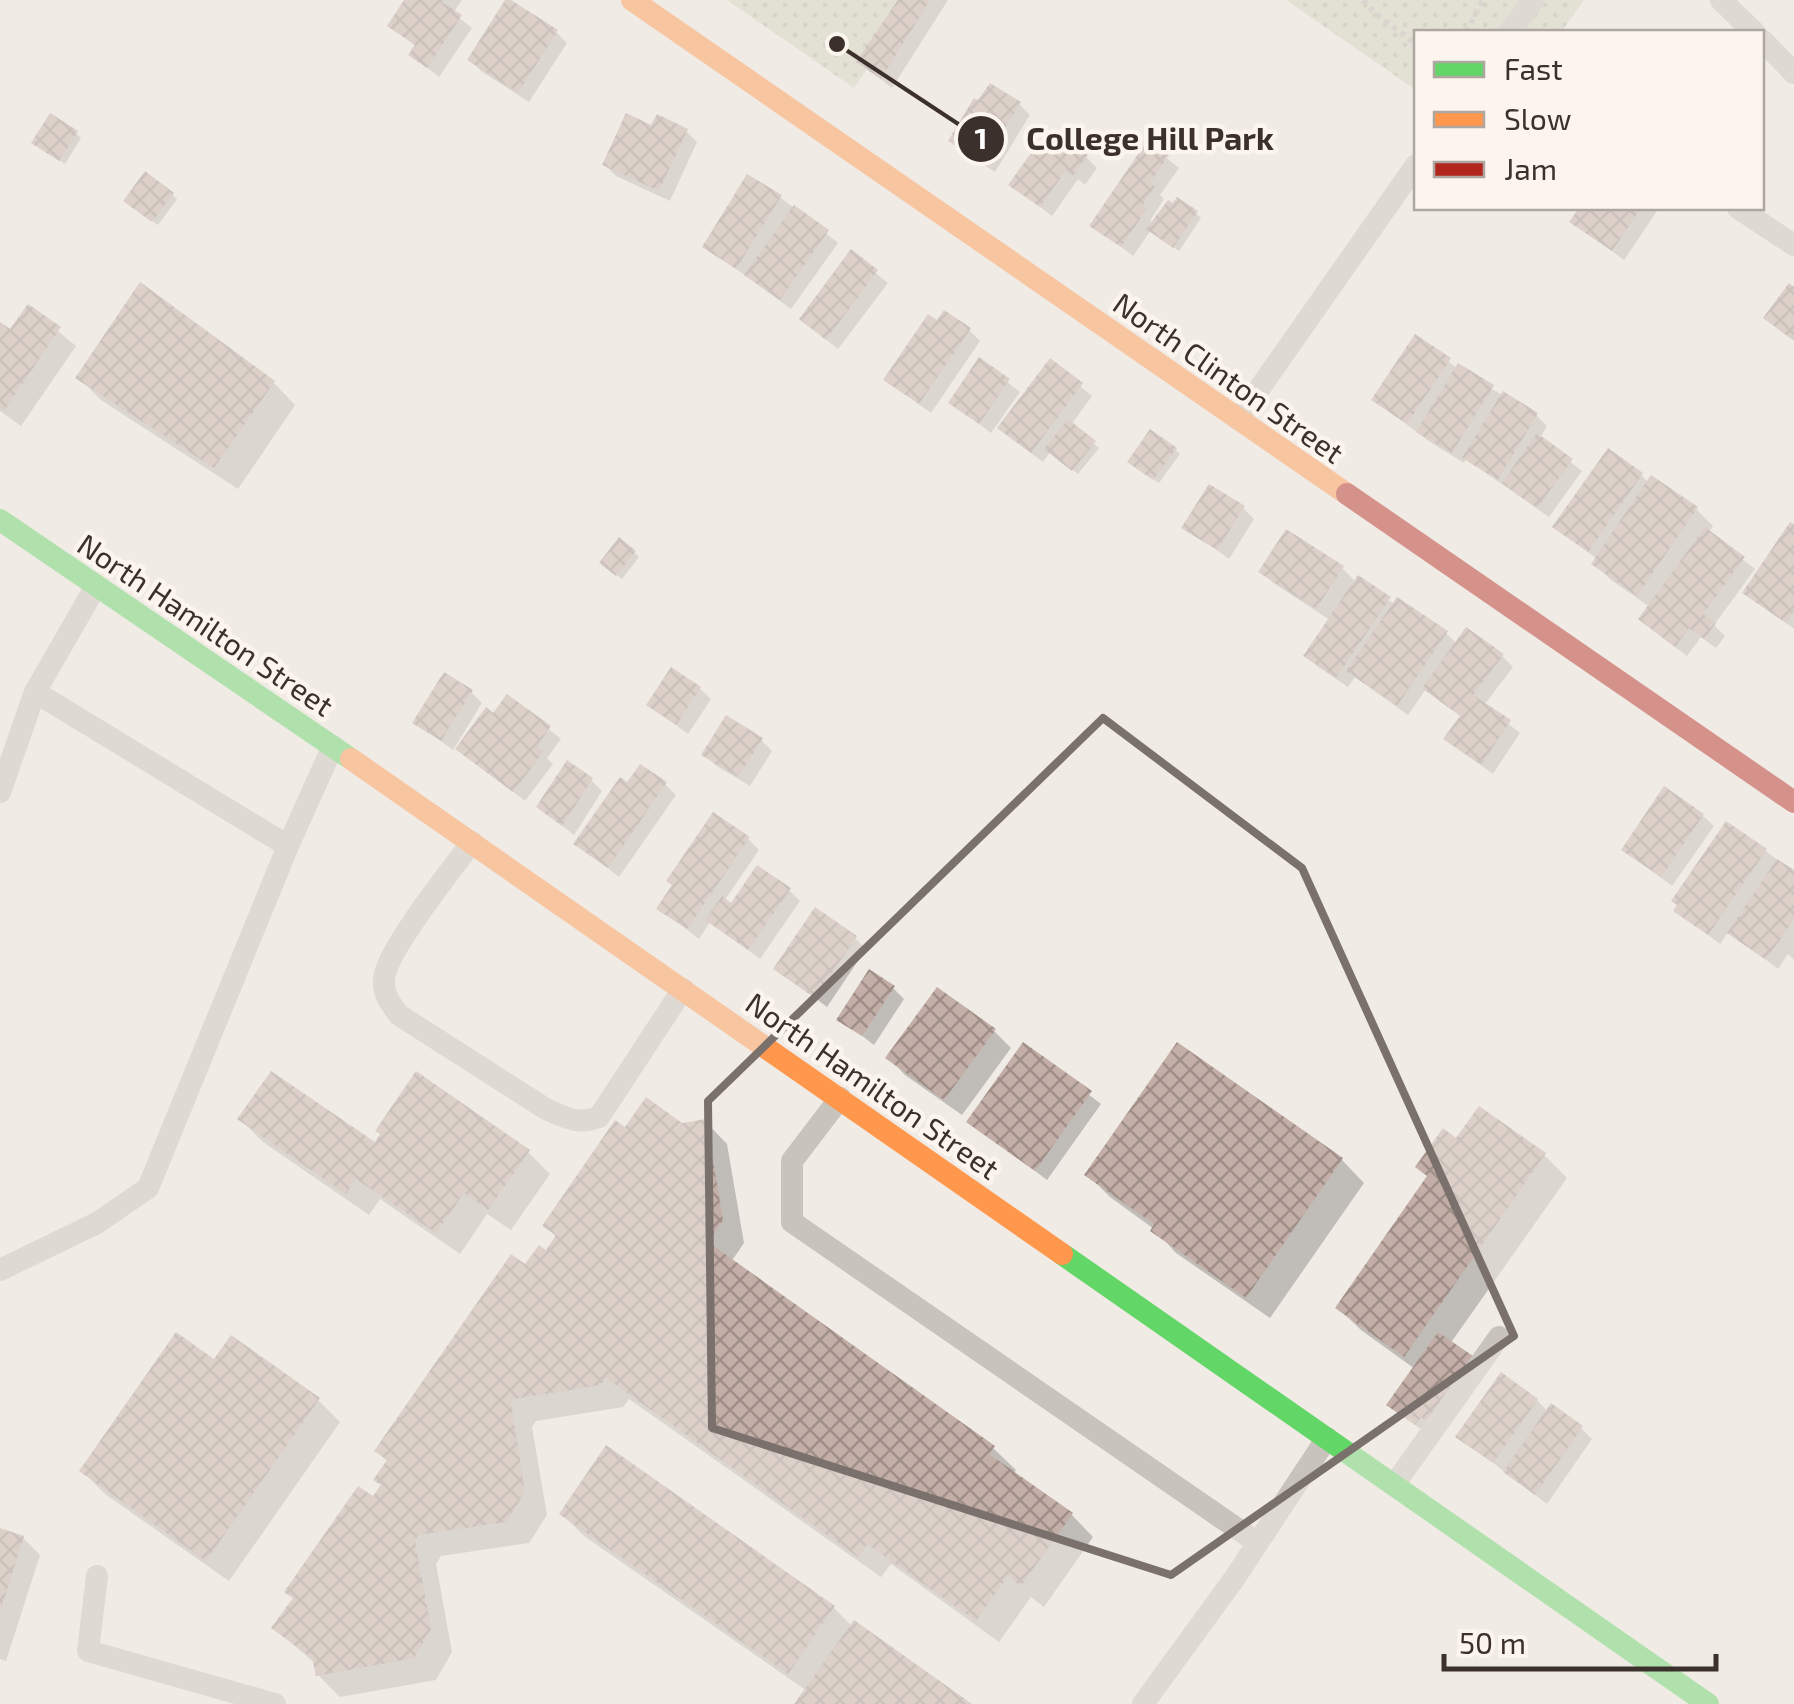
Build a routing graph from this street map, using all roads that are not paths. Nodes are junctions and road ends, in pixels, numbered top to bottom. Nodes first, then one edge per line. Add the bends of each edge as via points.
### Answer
1 (632, 0) edge
2 (1533, 0) edge
3 (1721, 0) edge
4 (1511, 30) edge
5 (1752, 30) edge
6 (1764, 42) edge
7 (1794, 73) edge
8 (1414, 168) edge
9 (1741, 210) edge
10 (1794, 245) edge
11 (1238, 419) junction
12 (0, 520) edge
13 (96, 586) junction
14 (35, 692) junction
15 (333, 746) junction
16 (0, 792) edge
17 (1794, 802) edge
18 (472, 842) junction
19 (288, 846) junction
20 (683, 989) junction
21 (840, 1098) junction
22 (0, 1270) edge
23 (1500, 1338) dead end
24 (1327, 1438) junction
25 (1394, 1486) junction
26 (1258, 1544) junction
27 (96, 1576) dead end
28 (275, 1704) edge
29 (1143, 1704) edge
30 (1708, 1704) edge

1 - 11 street, North Clinton Street
2 - 4 lane
3 - 5 lane
6 - 7 lane
8 - 11 lane
9 - 10 lane
11 - 17 street, North Clinton Street
12 - 13 street, North Hamilton Street
13 - 14 lane
13 - 15 street, North Hamilton Street
14 - 16 lane
14 - 19 lane
15 - 18 street, North Hamilton Street
15 - 19 lane
18 - 20 street, North Hamilton Street
18 - 20 lane via 383,976 386,996 400,1015 546,1109 585,1122 599,1116
19 - 22 lane via 148,1188 97,1223
20 - 21 street, North Hamilton Street
21 - 24 street, North Hamilton Street
21 - 26 lane via 792,1162 792,1222
23 - 25 lane
24 - 25 street, North Hamilton Street
24 - 26 lane
25 - 30 street, North Hamilton Street
26 - 29 lane
27 - 28 lane via 88,1651

